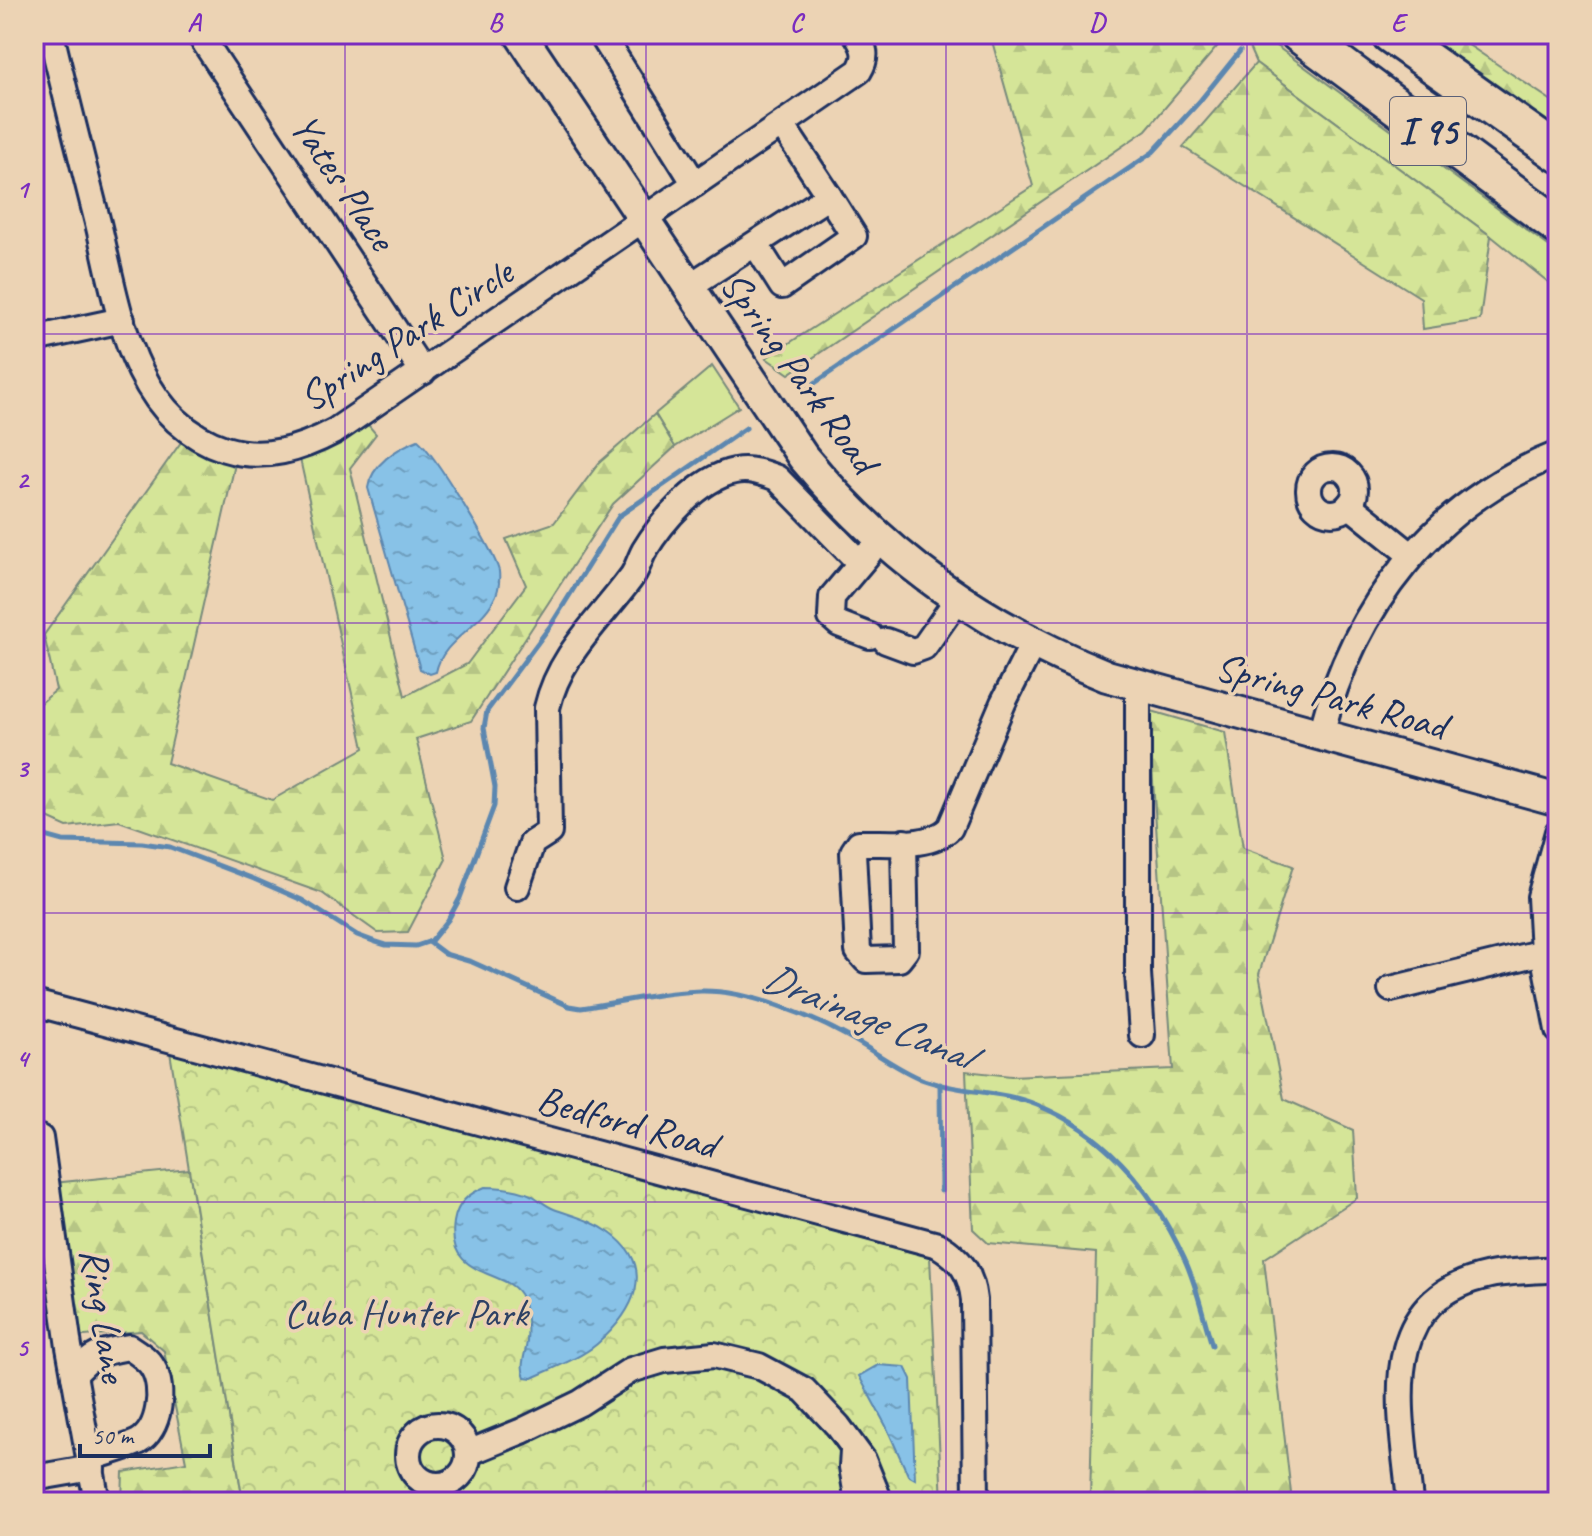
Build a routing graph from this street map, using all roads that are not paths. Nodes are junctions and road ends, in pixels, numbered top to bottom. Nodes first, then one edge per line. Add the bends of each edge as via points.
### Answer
1 (51, 34) edge
2 (199, 34) edge
3 (520, 34) edge
4 (601, 34) edge
5 (856, 34) edge
6 (1299, 34) edge
7 (1390, 34) edge
8 (782, 125) junction
9 (1558, 153) edge
10 (695, 184) junction
11 (829, 196) junction
12 (645, 220) junction
13 (1558, 226) edge
14 (750, 249) junction
15 (688, 287) junction
16 (122, 320) junction
17 (34, 339) edge
18 (423, 372) junction
19 (1558, 454) edge
20 (1349, 505) dead end
21 (881, 539) junction
22 (1411, 555) junction
23 (860, 563) junction
24 (957, 600) junction
25 (1033, 643) junction
26 (1138, 686) junction
27 (1321, 734) junction
28 (1558, 800) edge
29 (1558, 832) edge
30 (904, 842) junction
31 (1554, 858) edge
32 (517, 887) dead end
33 (1550, 952) edge
34 (1391, 989) dead end
35 (34, 1003) edge
36 (1558, 1030) edge
37 (1142, 1035) dead end
38 (40, 1138) dead end
39 (1558, 1269) edge
40 (74, 1375) junction
41 (853, 1448) junction
42 (468, 1453) dead end
43 (91, 1463) junction
44 (34, 1478) edge
45 (97, 1502) edge
46 (858, 1502) edge
47 (880, 1502) edge
48 (976, 1502) edge
49 (1410, 1502) edge

1 - 16 street, Spring Park Circle
2 - 18 street, Yates Place
3 - 12 main road, Spring Park Road
4 - 10 street
5 - 8 street, Spring Park Circle via 866,49 859,71
6 - 13 highway, I 95
7 - 9 highway, I 95
8 - 10 street, Spring Park Circle
8 - 11 street
10 - 12 street, Spring Park Circle
11 - 14 street
11 - 14 street via 854,236 782,286
12 - 15 main road, Spring Park Road
12 - 18 street, Spring Park Circle
14 - 15 street
15 - 21 main road, Spring Park Road via 803,457
16 - 17 street
16 - 18 street, Spring Park Circle via 144,379 169,416 208,443 232,451 273,453 315,442
19 - 22 street via 1505,479 1459,510
20 - 22 street
21 - 23 street
21 - 24 main road, Spring Park Road
22 - 27 street via 1373,606
23 - 24 street via 832,597 831,617 839,624 913,651 924,647
23 - 32 street via 777,478 763,472 735,471 680,505 643,553 633,576 566,659 551,690 549,832 532,843
24 - 25 main road, Spring Park Road
25 - 26 main road, Spring Park Road
25 - 30 street via 950,828 942,836
26 - 27 main road, Spring Park Road
26 - 37 street
27 - 28 main road, Spring Park Road
29 - 31 street
30 - 30 street via 859,843 853,852 858,951 866,960 899,959 906,950
31 - 33 street via 1540,897
33 - 34 street
33 - 36 street
35 - 48 street, Bedford Road via 938,1245 953,1254 972,1281
38 - 40 street, Ring Lane
39 - 49 street via 1490,1275 1460,1284 1415,1323 1405,1345 1399,1387
40 - 43 street, Ring Lane
40 - 43 street via 88,1359 129,1347 150,1363 158,1381 156,1418 141,1441
41 - 42 street via 804,1390 759,1366 714,1355 631,1370 580,1403
41 - 46 street
41 - 47 street
43 - 44 street
43 - 45 street, Ring Lane

